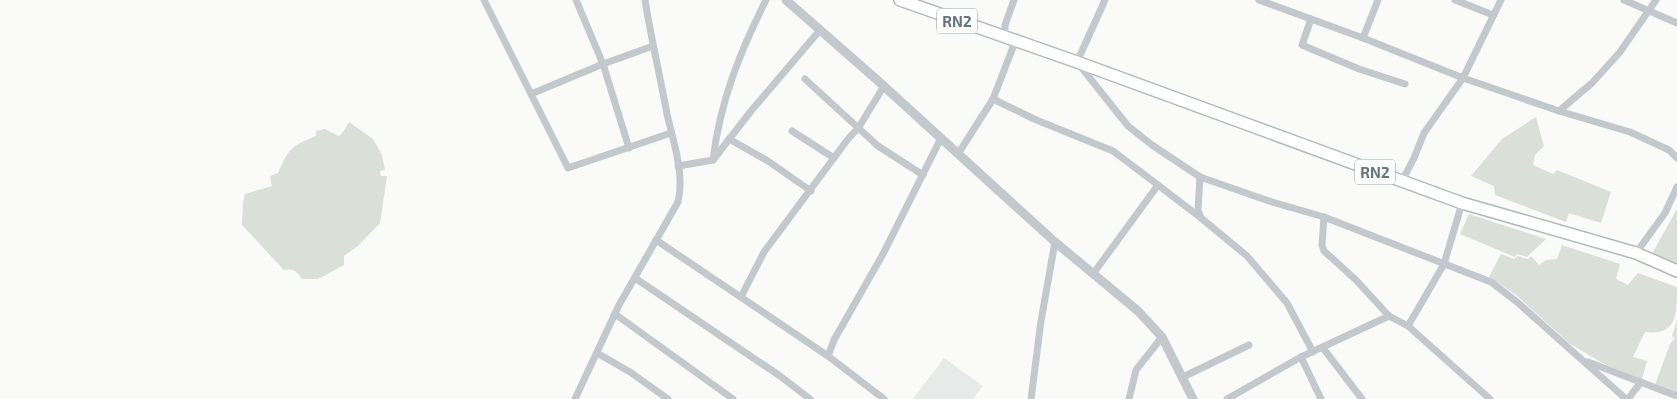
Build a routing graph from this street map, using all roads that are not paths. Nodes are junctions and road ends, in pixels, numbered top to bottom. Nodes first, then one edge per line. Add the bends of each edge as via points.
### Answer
1 (484, 0) edge
2 (576, 0) edge
3 (645, 0) edge
4 (766, 0) edge
5 (786, 0) edge
6 (900, 0) edge
7 (1014, 0) edge
8 (1105, 0) edge
9 (1259, 0) edge
10 (1378, 0) edge
11 (1455, 0) edge
12 (1501, 0) edge
13 (1624, 0) edge
14 (1656, 0) edge
15 (1650, 11) junction
16 (1493, 15) junction
17 (1311, 19) junction
18 (1677, 23) edge
19 (820, 30) junction
20 (1363, 38) junction
21 (1010, 40) junction
22 (653, 46) junction
23 (1077, 62) junction
24 (603, 64) junction
25 (1463, 78) junction
26 (805, 79) dead end
27 (1405, 84) dead end
28 (884, 86) junction
29 (532, 94) junction
30 (993, 99) junction
31 (1559, 111) junction
32 (859, 127) junction
33 (792, 132) dead end
34 (671, 133) junction
35 (941, 138) junction
36 (729, 139) junction
37 (629, 148) junction
38 (958, 154) junction
39 (834, 158) junction
40 (1677, 158) edge
41 (713, 160) junction
42 (678, 166) junction
43 (923, 175) junction
44 (1200, 177) junction
45 (1402, 181) junction
46 (1158, 185) junction
47 (1677, 187) edge
48 (811, 191) junction
49 (1462, 203) junction
50 (1324, 217) junction
51 (1201, 218) junction
52 (656, 240) junction
53 (1055, 242) junction
54 (1636, 253) junction
55 (1444, 264) junction
56 (1677, 272) edge
57 (1093, 274) junction
58 (635, 278) junction
59 (741, 297) junction
60 (615, 314) junction
61 (1389, 316) junction
62 (1408, 326) junction
63 (1162, 337) junction
64 (1249, 345) dead end
65 (1323, 348) junction
66 (1313, 352) junction
67 (597, 353) junction
68 (828, 356) junction
69 (1301, 356) junction
70 (1583, 360) junction
71 (1183, 377) junction
72 (1641, 382) junction
73 (1677, 396) edge
74 (577, 398) edge
75 (668, 399) edge
76 (733, 399) edge
77 (810, 399) edge
78 (884, 399) edge
79 (1031, 399) edge
80 (1129, 399) edge
81 (1192, 399) edge
82 (1227, 399) edge
83 (1321, 399) edge
84 (1362, 399) edge
85 (1490, 399) edge
86 (1627, 399) edge

1 - 29 street
2 - 24 street
3 - 22 street
4 - 41 street via 729,84
5 - 19 street
6 - 21 highway, RN2
7 - 21 street via 1006,25
8 - 23 street
9 - 17 street
10 - 20 street
11 - 16 street
12 - 16 street
13 - 15 street
14 - 15 street
15 - 18 street
15 - 31 street via 1592,83
16 - 25 street
17 - 20 street
17 - 27 street via 1302,45
19 - 28 street
19 - 36 street
20 - 25 street
21 - 23 highway, RN2
21 - 30 street
22 - 24 street
22 - 34 street
23 - 44 street via 1128,126
23 - 45 highway, RN2
24 - 29 street
24 - 37 street
25 - 31 street
25 - 45 street via 1424,133
26 - 32 street
28 - 32 street
28 - 35 street
29 - 37 street via 568,168
30 - 38 street
30 - 46 street via 1113,151
31 - 40 street via 1630,132 1669,150
32 - 39 street
32 - 43 street via 878,146
33 - 39 street
34 - 37 street
34 - 42 street
35 - 38 street
35 - 43 street
36 - 41 street
36 - 48 street
38 - 53 street
39 - 48 street
41 - 42 street
42 - 52 street via 678,202
43 - 68 street
44 - 50 street
44 - 51 street via 1198,210
45 - 49 highway, RN2
46 - 51 street
46 - 57 street
47 - 54 street via 1666,213
48 - 59 street via 764,252
49 - 54 highway, RN2
49 - 55 street
50 - 55 street
50 - 61 street via 1324,251
51 - 66 street via 1247,256 1287,303
52 - 58 street
52 - 59 street
53 - 57 street
53 - 79 street
54 - 56 highway, RN2
55 - 62 street
55 - 70 street via 1491,282
57 - 63 street via 1138,311
58 - 60 street
58 - 77 street
59 - 68 street
60 - 67 street
60 - 76 street
61 - 62 street
61 - 65 street
62 - 85 street
63 - 71 street
63 - 80 street via 1136,370
64 - 71 street
65 - 66 street
65 - 84 street
66 - 69 street
67 - 74 street
67 - 75 street
68 - 78 street
69 - 82 street
69 - 83 street
70 - 72 street
70 - 86 street
71 - 81 street
72 - 73 street
72 - 86 street

